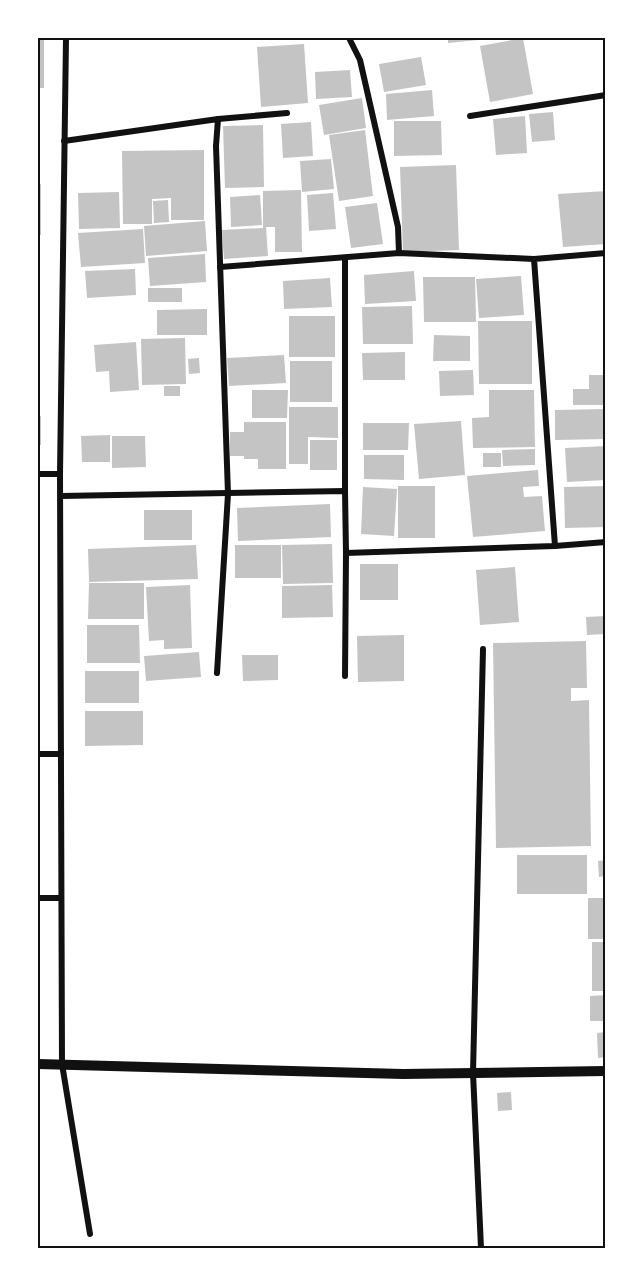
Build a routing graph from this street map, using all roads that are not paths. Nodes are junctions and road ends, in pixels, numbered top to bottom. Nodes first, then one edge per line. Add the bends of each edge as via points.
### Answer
1 (66, 38) edge
2 (349, 38) edge
3 (606, 95) edge
4 (287, 113) dead end
5 (470, 116) dead end
6 (218, 119) junction
7 (64, 141) junction
8 (399, 253) junction
9 (606, 253) edge
10 (345, 258) junction
11 (534, 259) junction
12 (220, 267) junction
13 (38, 474) edge
14 (60, 474) junction
15 (345, 491) junction
16 (228, 494) junction
17 (61, 496) junction
18 (606, 542) edge
19 (555, 546) junction
20 (346, 553) junction
21 (483, 649) dead end
22 (217, 673) dead end
23 (345, 676) dead end
24 (38, 754) edge
25 (61, 754) junction
26 (38, 898) edge
27 (61, 898) junction
28 (38, 1064) edge
29 (62, 1064) junction
30 (606, 1071) edge
31 (473, 1073) junction
32 (90, 1234) dead end
33 (481, 1248) edge

1 - 7 street
2 - 8 street via 360,60 398,227
3 - 5 street
4 - 6 street
6 - 7 street
6 - 12 street
7 - 14 street
8 - 10 street
8 - 11 street
9 - 11 street
10 - 12 street
10 - 15 street
11 - 19 street
12 - 16 street
13 - 14 street
14 - 17 street
15 - 16 street
15 - 20 street
16 - 17 street
16 - 22 street
17 - 25 street
18 - 19 street
19 - 20 street
20 - 23 street
21 - 31 street
24 - 25 street
25 - 27 street
26 - 27 street
27 - 29 street
28 - 29 street
29 - 31 street
29 - 32 street
30 - 31 street
31 - 33 street

